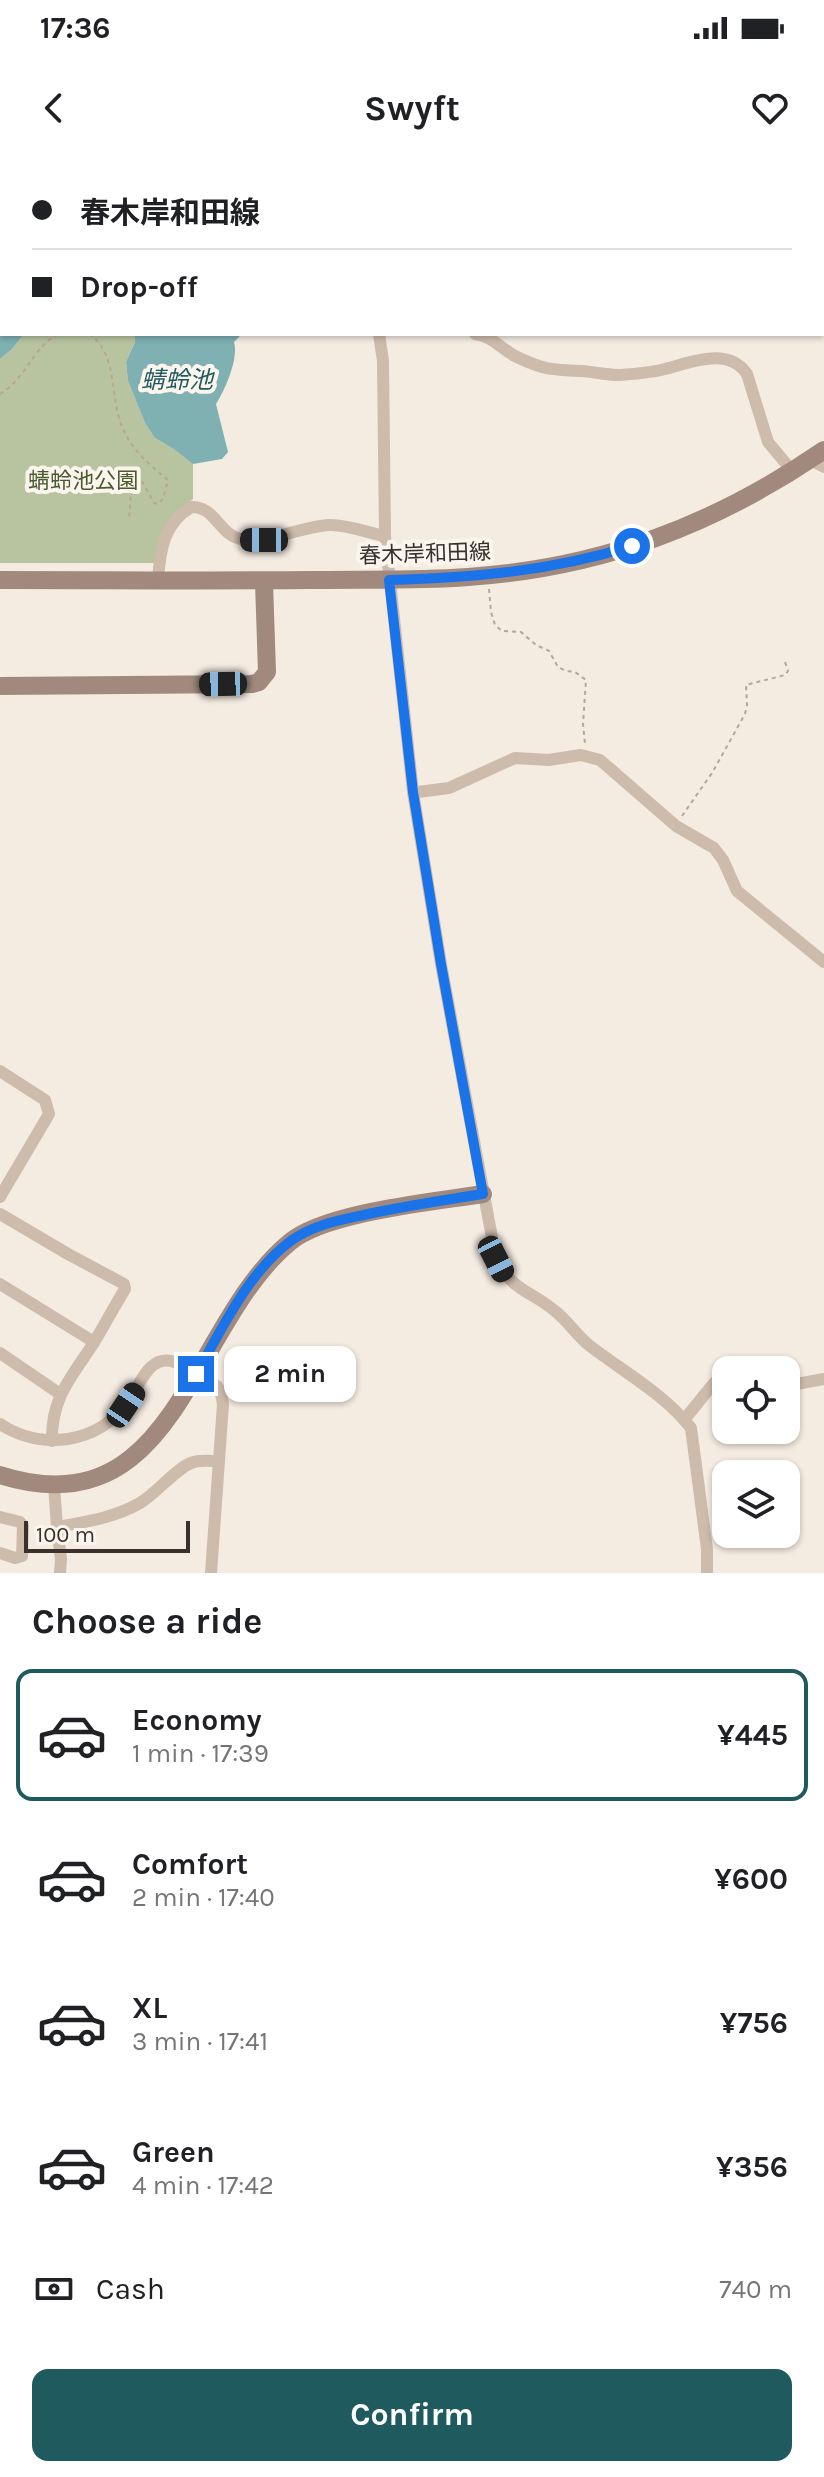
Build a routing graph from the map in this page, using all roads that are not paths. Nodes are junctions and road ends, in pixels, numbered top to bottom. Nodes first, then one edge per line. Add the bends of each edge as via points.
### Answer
1 (379, 336) edge
2 (488, 336) edge
3 (819, 459) edge
4 (793, 472) junction
5 (385, 536) junction
6 (0, 580) edge
7 (158, 580) junction
8 (389, 580) junction
9 (264, 582) junction
10 (0, 686) edge
11 (418, 792) dead end
12 (824, 962) edge
13 (1, 1075) edge
14 (483, 1194) junction
15 (0, 1197) edge
16 (0, 1214) edge
17 (0, 1284) edge
18 (94, 1342) junction
19 (0, 1353) edge
20 (196, 1374) junction
21 (824, 1379) edge
22 (800, 1383) edge
23 (712, 1385) edge
24 (60, 1394) junction
25 (684, 1420) junction
26 (0, 1424) edge
27 (52, 1441) junction
28 (219, 1461) junction
29 (0, 1475) edge
30 (54, 1485) junction
31 (0, 1517) edge
32 (57, 1527) junction
33 (0, 1553) edge
34 (60, 1573) edge
35 (211, 1573) edge
36 (707, 1573) edge

1 - 5 street
2 - 4 street via 512,355 555,371 632,374 708,357 742,366 768,442
3 - 4 street, 春木岸和田線
4 - 8 street, 春木岸和田線 via 710,517 609,553 488,576
5 - 7 street via 330,525 243,540 231,537 205,509 191,507 164,538
5 - 8 street
6 - 7 street, 春木岸和田線
7 - 9 street, 春木岸和田線
8 - 9 street, 春木岸和田線
8 - 14 street via 413,792
9 - 10 street via 267,672 259,682
11 - 12 street via 449,788 515,758 600,760 676,826 714,848 737,891
13 - 15 street via 45,1100 49,1114
14 - 20 street via 322,1224 292,1240 263,1267
14 - 25 street via 504,1276 554,1310 587,1344
16 - 18 street via 124,1284
17 - 18 street
18 - 24 street
19 - 24 street
20 - 27 street via 179,1362 165,1360 152,1366 126,1405 103,1426 81,1437
20 - 28 street via 221,1393
20 - 30 street via 161,1429 123,1466 83,1482
21 - 22 street
23 - 25 street
24 - 27 street
25 - 36 street via 694,1446
26 - 27 street via 30,1439
28 - 32 street via 193,1462 129,1508
28 - 35 street
29 - 30 street
30 - 32 street
31 - 33 street via 23,1526 22,1556
32 - 34 street

